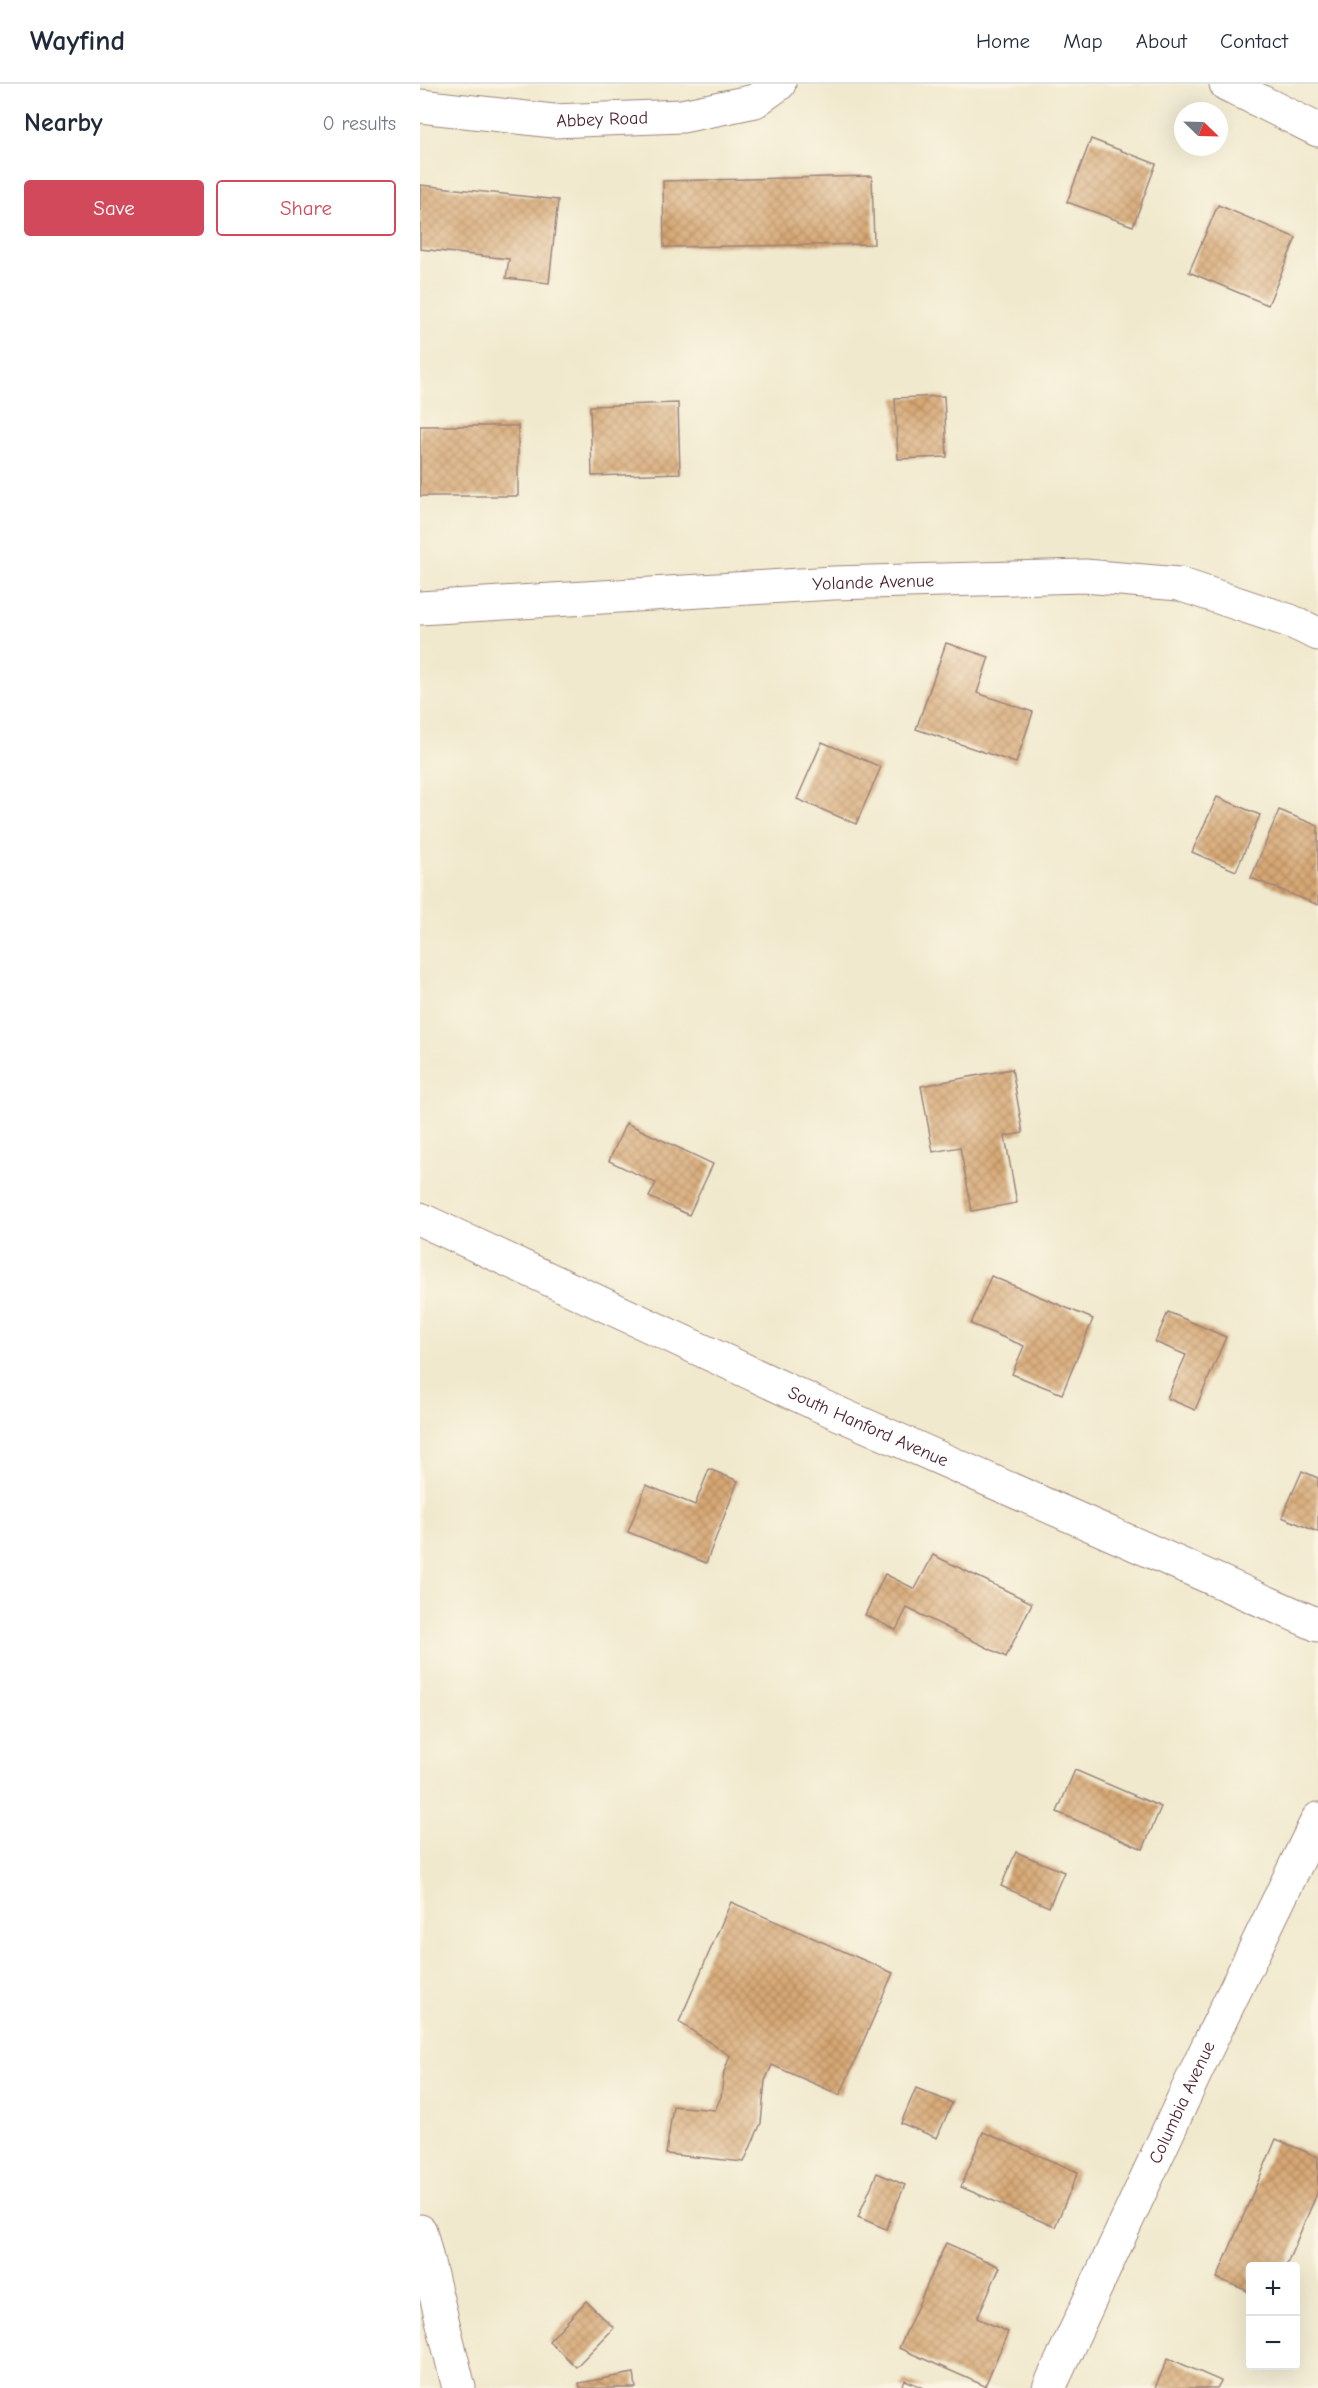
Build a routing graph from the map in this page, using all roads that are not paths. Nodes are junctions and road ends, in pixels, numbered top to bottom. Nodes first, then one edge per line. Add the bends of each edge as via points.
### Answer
1 (779, 84) edge
2 (1226, 84) edge
3 (420, 106) edge
4 (1318, 130) edge
5 (420, 608) edge
6 (1318, 634) edge
7 (420, 1219) edge
8 (1318, 1626) edge
9 (1318, 1819) edge
10 (420, 2231) edge
11 (459, 2388) edge
12 (1049, 2388) edge

1 - 3 street, Abbey Road via 755,101 682,116 553,121
2 - 4 street
5 - 6 street, Yolande Avenue via 833,583 1085,576 1179,584
7 - 8 street, South Hanford Avenue via 816,1404
9 - 12 street, Columbia Avenue
10 - 11 street

